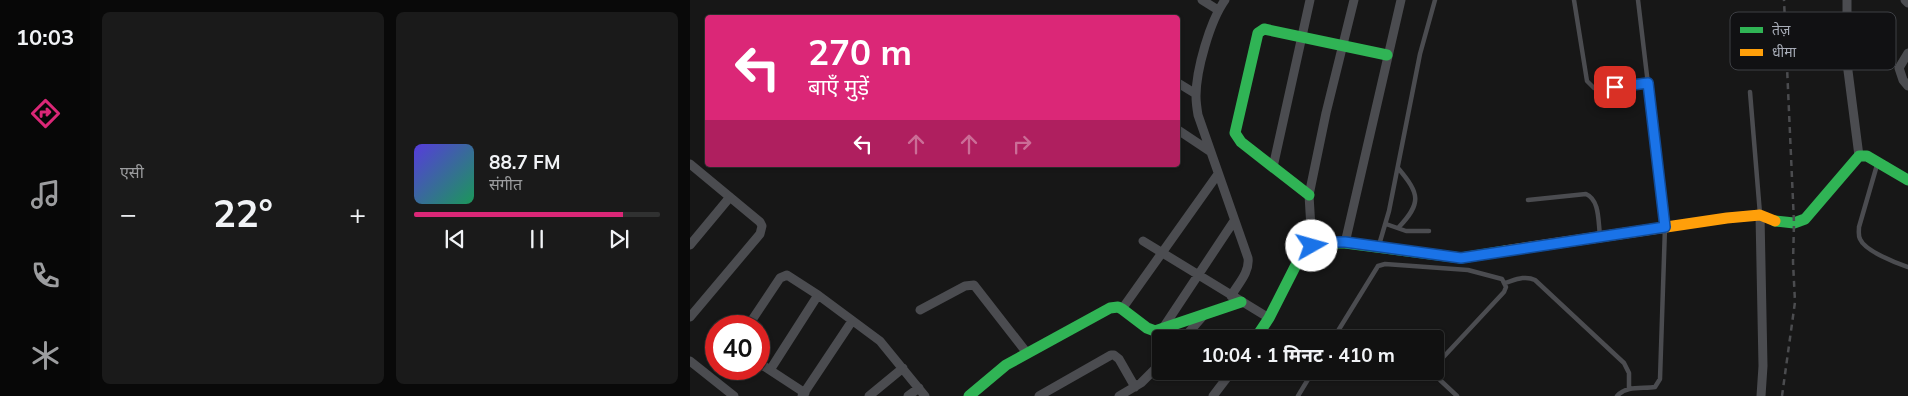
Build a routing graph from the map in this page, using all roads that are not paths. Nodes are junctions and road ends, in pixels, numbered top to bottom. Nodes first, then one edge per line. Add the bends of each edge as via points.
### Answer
1 (1202, 0) edge
2 (1224, 0) edge
3 (1310, 0) edge
4 (1354, 0) edge
5 (1401, 0) edge
6 (1435, 0) edge
7 (1574, 0) edge
8 (1638, 0) edge
9 (1905, 0) edge
10 (1908, 3) edge
11 (1218, 10) junction
12 (1302, 37) junction
13 (1343, 46) junction
14 (1908, 53) edge
15 (1387, 55) junction
16 (1848, 70) edge
17 (1648, 83) junction
18 (1180, 84) edge
19 (1908, 86) edge
20 (1750, 92) dead end
21 (1196, 94) junction
22 (1180, 131) edge
23 (1211, 152) junction
24 (1859, 156) junction
25 (1878, 162) junction
26 (693, 167) edge
27 (1273, 167) junction
28 (1398, 168) junction
29 (1218, 174) junction
30 (690, 178) edge
31 (1908, 180) edge
32 (1309, 195) junction
33 (730, 197) junction
34 (1528, 200) dead end
35 (1760, 215) junction
36 (1234, 221) junction
37 (1386, 224) junction
38 (1665, 227) junction
39 (1398, 228) junction
40 (1429, 231) dead end
41 (1600, 237) junction
42 (1143, 241) dead end
43 (1345, 242) junction
44 (690, 245) edge
45 (1312, 246) junction
46 (1378, 248) junction
47 (1162, 252) junction
48 (1908, 267) edge
49 (1197, 275) junction
50 (1505, 283) junction
51 (818, 295) junction
52 (1236, 299) junction
53 (1122, 308) junction
54 (920, 310) dead end
55 (1263, 314) junction
56 (755, 315) edge
57 (1204, 315) junction
58 (690, 317) edge
59 (852, 320) junction
60 (1163, 329) junction
61 (1191, 330) edge
62 (1258, 330) edge
63 (1339, 330) edge
64 (1027, 354) junction
65 (1444, 356) edge
66 (690, 361) edge
67 (903, 368) junction
68 (770, 370) joint
69 (1152, 371) edge
70 (1226, 380) edge
71 (1308, 380) edge
72 (1440, 380) edge
73 (1135, 387) junction
74 (918, 388) junction
75 (1629, 389) junction
76 (803, 394) edge
77 (731, 395) edge
78 (869, 396) edge
79 (908, 396) edge
80 (925, 396) edge
81 (969, 396) edge
82 (1039, 396) edge
83 (1119, 396) edge
84 (1214, 396) edge
85 (1298, 396) edge
86 (1457, 396) edge
87 (1617, 396) edge
88 (1760, 396) edge

1 - 11 street
2 - 11 street
3 - 12 street
4 - 13 street
5 - 15 street
6 - 28 lane via 1420,54
7 - 17 lane via 1589,85 1599,89
8 - 17 lane
9 - 10 street
11 - 21 street via 1201,61
12 - 13 street
12 - 27 street
12 - 27 street via 1264,29 1258,33 1235,130 1241,142
13 - 15 street
13 - 32 street
14 - 19 street via 1899,68
15 - 43 street
16 - 24 street
17 - 38 lane
18 - 21 street
20 - 35 lane
21 - 23 street via 1198,115
22 - 23 street
23 - 29 street
24 - 25 street
24 - 35 street via 1805,219 1794,223 1775,222
25 - 31 street
25 - 48 lane via 1859,237 1863,244 1892,262
26 - 30 street
26 - 33 street
27 - 32 street
28 - 37 lane
28 - 39 lane via 1412,186 1416,202
29 - 36 street
29 - 47 street
32 - 45 street
33 - 44 street
33 - 58 street via 760,222 762,230
34 - 41 lane via 1592,196 1596,202
35 - 38 street
35 - 88 street via 1763,366
36 - 49 street
36 - 52 street via 1249,264
37 - 39 lane
37 - 46 lane
38 - 41 street
38 - 75 lane via 1660,379 1655,387
39 - 40 lane via 1410,232
41 - 46 street via 1461,258
42 - 47 street
43 - 45 street via 1321,242
43 - 46 street
45 - 55 street
47 - 49 street
47 - 53 street
49 - 52 street
49 - 60 street
50 - 63 lane via 1468,270 1385,264 1378,266
50 - 65 lane via 1504,292
50 - 75 lane via 1524,277 1535,280 1624,363 1629,373
51 - 56 street via 785,275
51 - 59 street
51 - 68 street
52 - 55 street
52 - 57 street
53 - 60 street via 1150,330
53 - 64 street via 1110,308
54 - 64 street via 965,286 974,285
55 - 62 street
57 - 60 street
57 - 61 street
59 - 67 street via 880,341
59 - 76 street
64 - 81 street via 997,371
66 - 77 street
67 - 74 street
67 - 78 street
68 - 76 street
69 - 73 street
70 - 84 street
71 - 85 lane
72 - 86 lane
73 - 82 street via 1119,359 1111,355
73 - 83 street
74 - 79 street
74 - 80 street
75 - 87 lane

